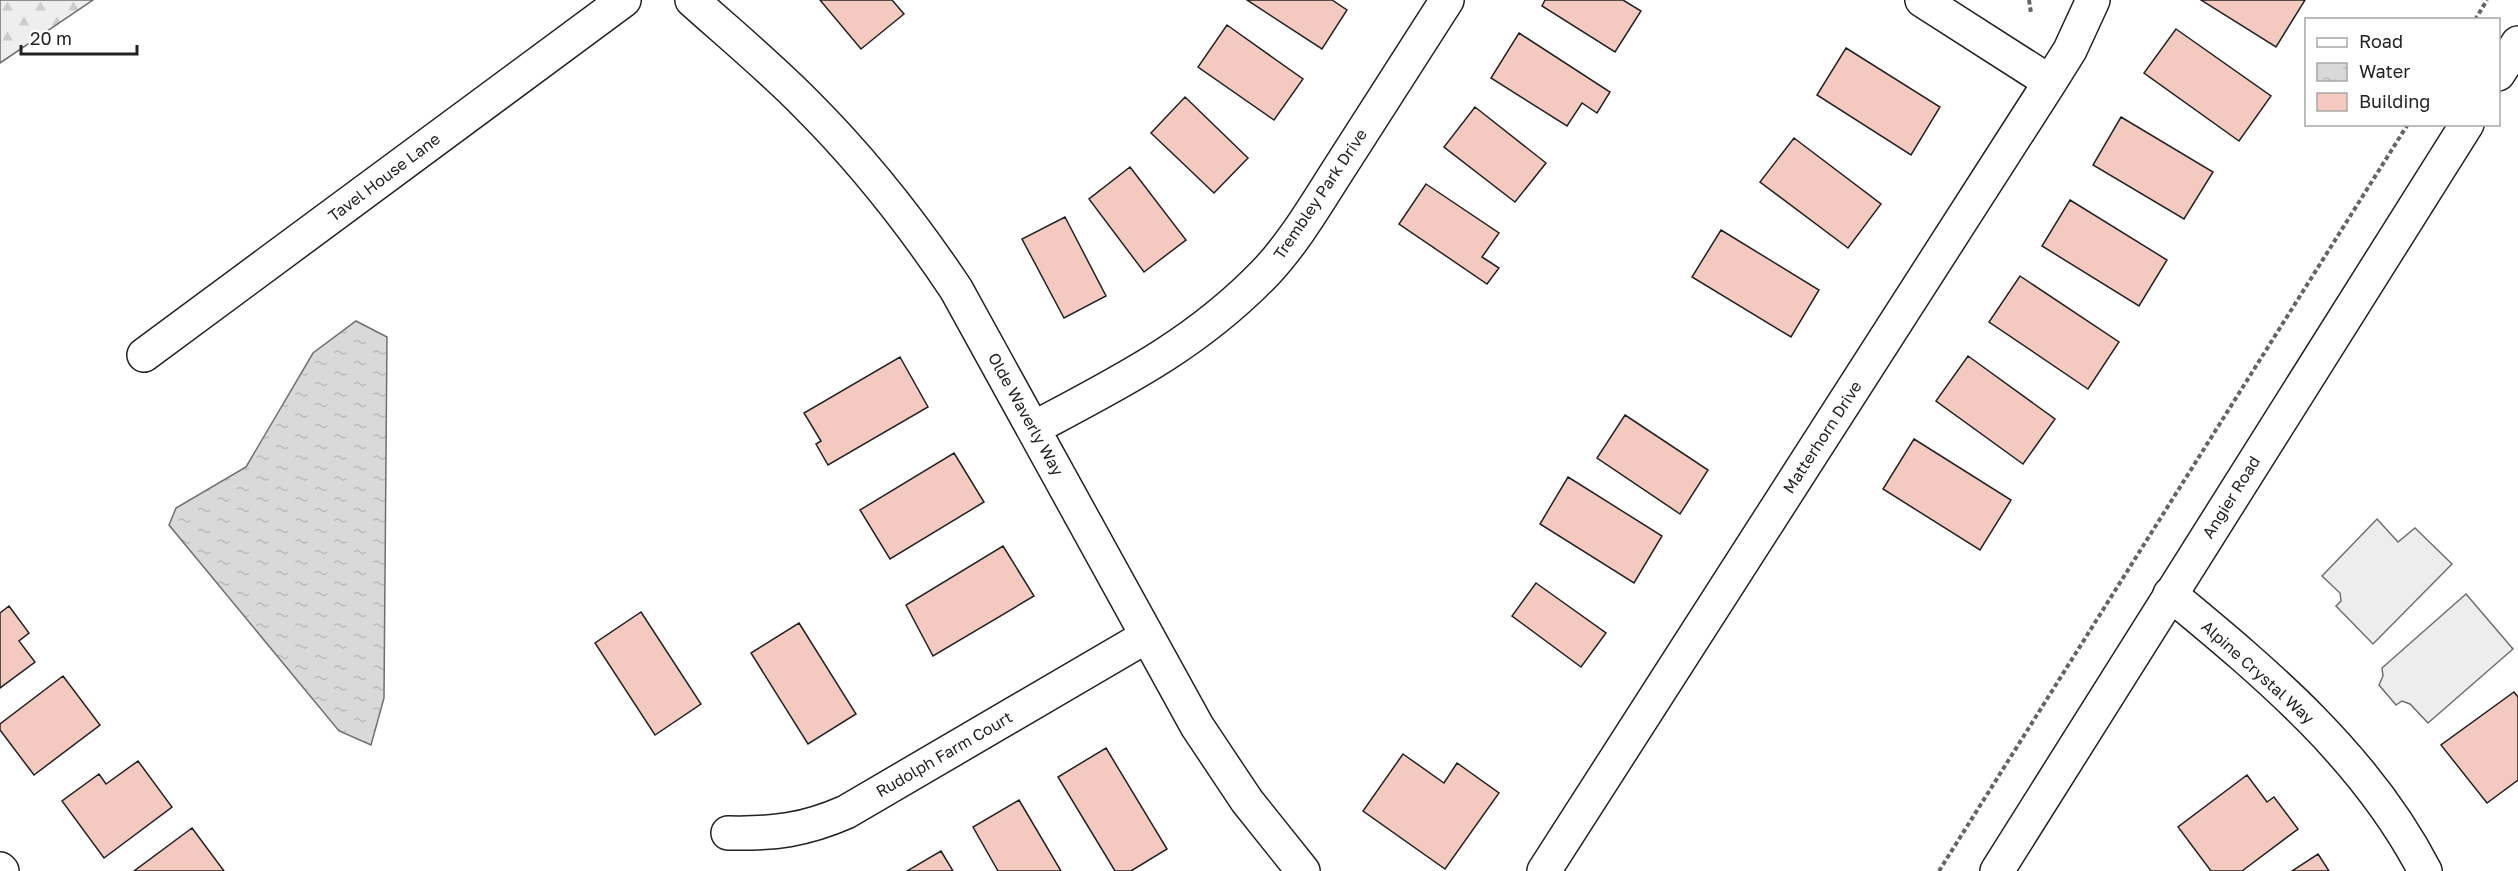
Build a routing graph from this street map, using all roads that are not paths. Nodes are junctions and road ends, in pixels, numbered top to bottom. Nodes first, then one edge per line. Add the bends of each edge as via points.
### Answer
1 (624, 0) edge
2 (692, 0) edge
3 (1448, 0) edge
4 (1922, 0) edge
5 (2093, 0) edge
6 (2518, 43) edge
7 (2500, 72) edge
8 (2050, 81) junction
9 (2466, 126) edge
10 (144, 355) dead end
11 (1034, 428) junction
12 (2170, 594) junction
13 (1147, 636) junction
14 (728, 833) dead end
15 (1303, 871) edge
16 (1544, 871) edge
17 (1997, 871) edge
18 (2425, 871) edge

1 - 10 street, Tavel House Lane
2 - 11 street, Olde Waverly Way via 807,104 871,174 956,289
3 - 11 street, Trembley Park Drive via 1313,209 1268,270 1184,344
4 - 8 street
5 - 8 street, Matterhorn Drive via 2070,50
6 - 7 street
8 - 16 street, Matterhorn Drive
9 - 12 street, Angier Road
11 - 13 street, Olde Waverly Way
12 - 17 street, Angier Road
12 - 18 street, Alpine Crystal Way via 2309,715 2377,796
13 - 14 street, Rudolph Farm Court via 846,812 790,831
13 - 15 street, Olde Waverly Way via 1221,765

